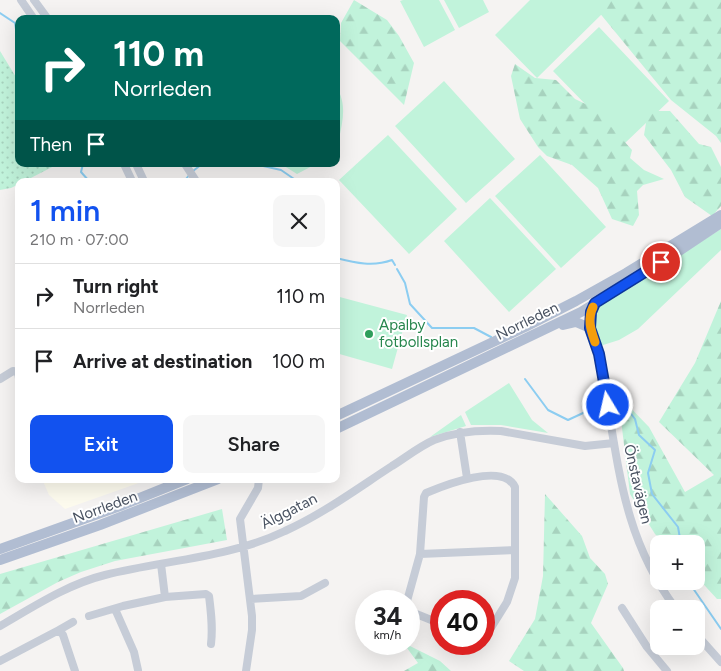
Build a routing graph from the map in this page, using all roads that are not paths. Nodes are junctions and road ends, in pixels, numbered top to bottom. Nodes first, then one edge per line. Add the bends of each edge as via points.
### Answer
1 (21, 0) edge
2 (34, 0) edge
3 (31, 15) edge
4 (45, 15) edge
5 (187, 167) edge
6 (194, 178) edge
7 (721, 215) edge
8 (721, 223) edge
9 (576, 301) junction
10 (595, 303) junction
11 (581, 312) junction
12 (547, 328) junction
13 (590, 328) junction
14 (15, 372) edge
15 (0, 379) edge
16 (340, 414) edge
17 (340, 426) edge
18 (460, 432) junction
19 (614, 443) junction
20 (467, 478) junction
21 (177, 483) edge
22 (208, 483) edge
23 (259, 483) edge
24 (0, 548) edge
25 (244, 548) junction
26 (515, 550) junction
27 (420, 554) junction
28 (0, 560) edge
29 (161, 564) junction
30 (325, 584) dead end
31 (410, 590) edge
32 (166, 597) junction
33 (251, 599) junction
34 (670, 600) edge
35 (115, 608) junction
36 (622, 608) dead end
37 (89, 616) dead end
38 (495, 620) edge
39 (74, 622) dead end
40 (0, 626) edge
41 (60, 630) junction
42 (211, 644) dead end
43 (705, 644) edge
44 (0, 660) edge
45 (721, 662) edge
46 (138, 670) edge
47 (74, 671) edge
48 (246, 671) edge
49 (667, 671) edge

1 - 3 street
2 - 4 street
5 - 6 street
7 - 9 main road, Norrleden
8 - 10 main road, Norrleden
9 - 11 main road
9 - 16 main road, Norrleden
10 - 11 main road, Norrleden
10 - 13 main road
11 - 12 main road, Norrleden
11 - 13 main road
12 - 13 main road via 576,322
12 - 17 main road, Norrleden
13 - 19 street, Önstavägen via 599,354
14 - 15 street
18 - 19 street, Älggatan via 501,431 585,446
18 - 20 street
18 - 25 street, Älggatan via 433,440 286,531
19 - 34 street, Önstavägen via 633,529 652,571
20 - 26 street via 495,476 512,481 515,487
20 - 27 street via 424,496
21 - 24 main road, Norrleden
22 - 28 main road, Norrleden
23 - 25 street via 240,519
25 - 29 street, Älggatan
25 - 33 street
26 - 27 street
26 - 38 street via 513,587
27 - 31 street
29 - 32 street
29 - 40 street, Älggatan via 84,582
30 - 33 street via 301,596
32 - 35 street
32 - 42 street via 209,596 213,629
33 - 48 street via 252,630
35 - 37 street
35 - 46 street via 134,652
36 - 49 street
39 - 41 street
41 - 44 street
41 - 47 street
43 - 45 street

